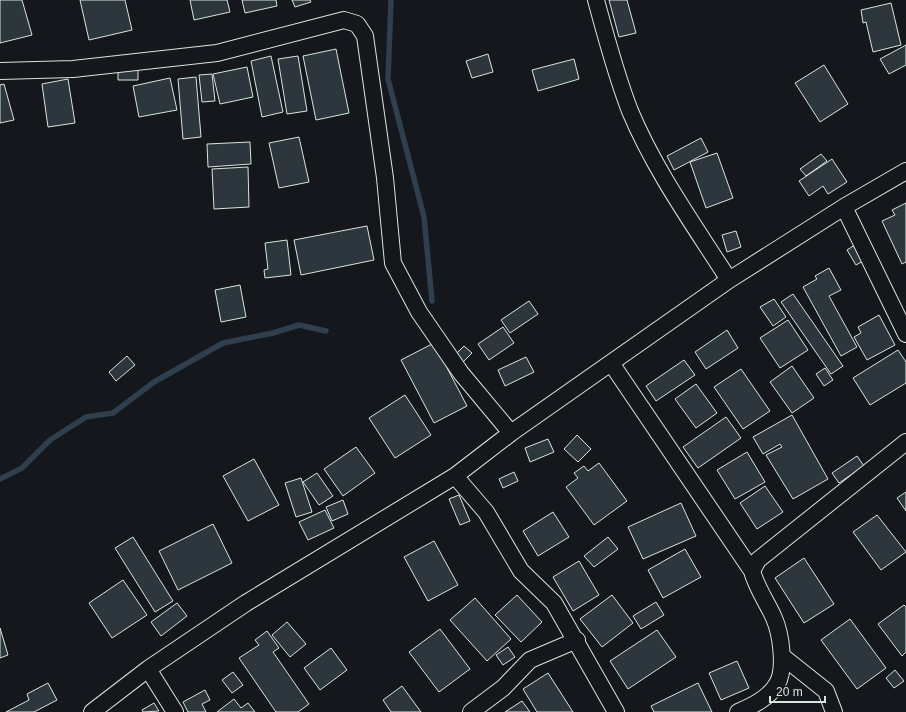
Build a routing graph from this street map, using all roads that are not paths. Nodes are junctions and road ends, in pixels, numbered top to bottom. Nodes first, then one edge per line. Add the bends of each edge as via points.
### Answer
1 (596, 0) edge
2 (0, 71) edge
3 (906, 171) edge
4 (844, 207) junction
5 (729, 280) junction
6 (906, 334) edge
7 (612, 362) junction
8 (512, 433) junction
9 (906, 442) edge
10 (455, 476) junction
11 (752, 571) junction
12 (577, 640) junction
13 (782, 656) junction
14 (148, 669) junction
15 (92, 712) edge
16 (175, 712) edge
17 (471, 712) edge
18 (616, 712) edge
19 (738, 712) edge
20 (834, 712) edge

1 - 5 street via 612,59 631,111 655,163
2 - 8 street via 73,69 217,53 344,20 357,24 365,36 393,263 419,312 461,373
3 - 4 street
4 - 5 street
4 - 6 street
5 - 7 street
7 - 8 street
7 - 11 street
8 - 10 street
9 - 11 street via 758,560
10 - 12 street via 486,512 521,571 554,603
10 - 14 street via 246,603
11 - 13 street via 756,586 774,619
12 - 17 street via 530,660 503,688
12 - 18 street
13 - 19 street via 778,684 756,704
13 - 20 street via 826,691
14 - 15 street
14 - 16 street

